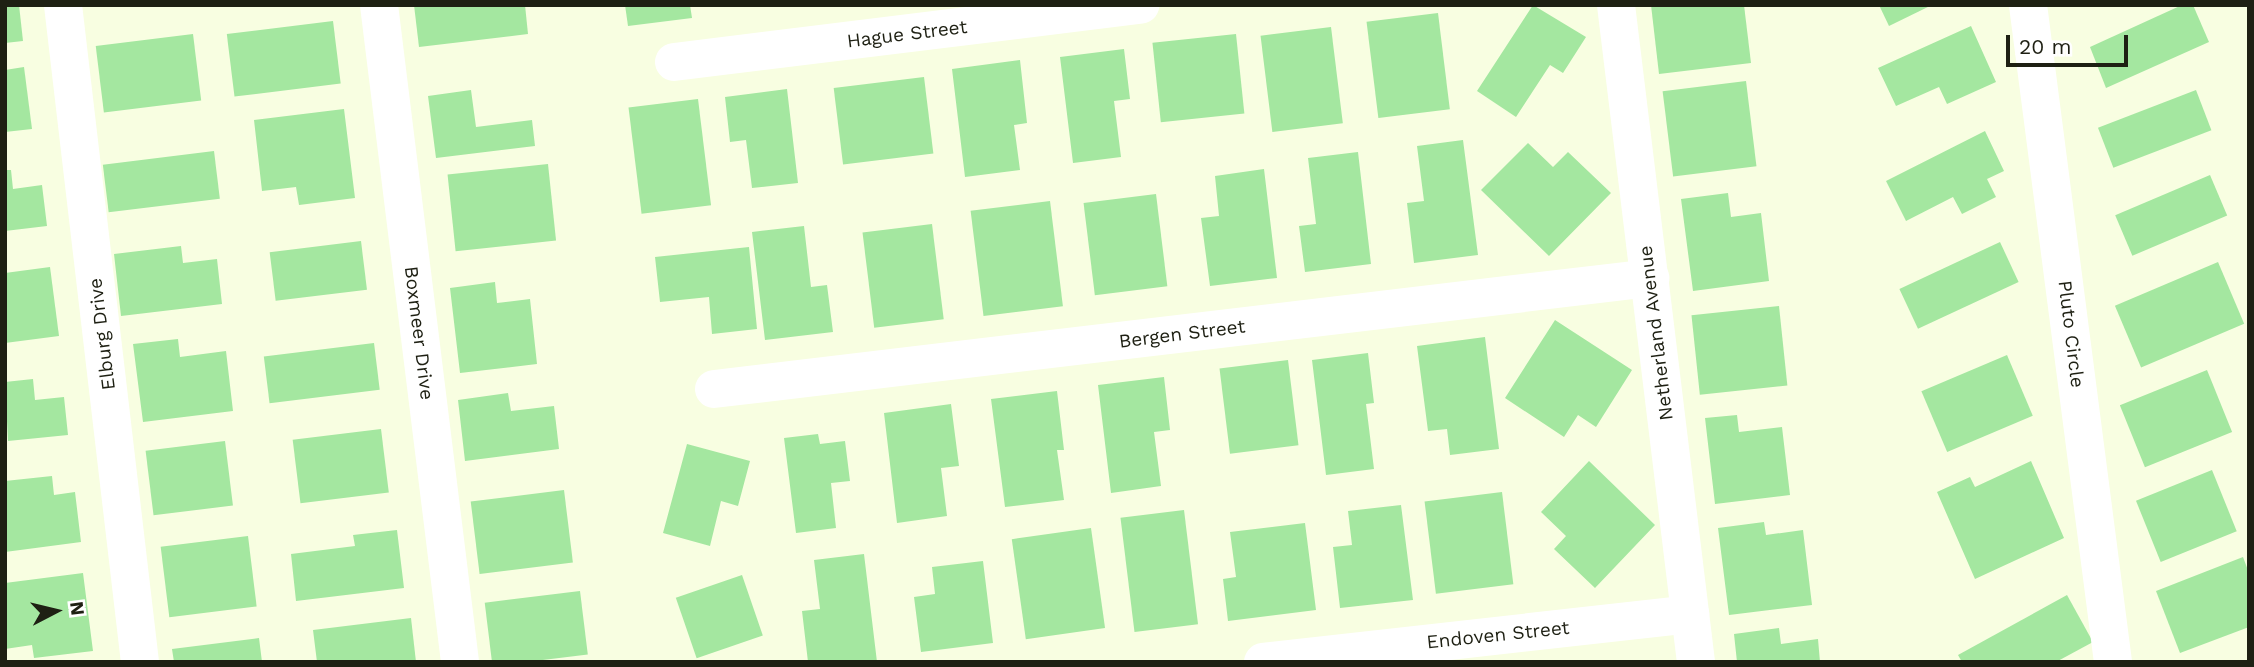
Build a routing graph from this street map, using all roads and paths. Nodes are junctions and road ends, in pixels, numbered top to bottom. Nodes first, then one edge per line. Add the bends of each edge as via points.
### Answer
1 (63, 5) edge
2 (379, 5) edge
3 (1141, 5) edge
4 (1616, 5) edge
5 (2028, 5) edge
6 (674, 62) dead end
7 (1650, 278) junction
8 (714, 390) dead end
9 (1690, 614) junction
10 (140, 662) edge
11 (460, 662) edge
12 (1264, 662) edge
13 (1696, 662) edge
14 (2113, 662) edge

1 - 10 street, Elburg Drive
2 - 11 street, Boxmeer Drive
3 - 6 street, Hague Street
4 - 7 street, Netherland Avenue
5 - 14 street, Pluto Circle
7 - 8 street, Bergen Street
7 - 9 street, Netherland Avenue
9 - 12 street, Endoven Street
9 - 13 street, Netherland Avenue

